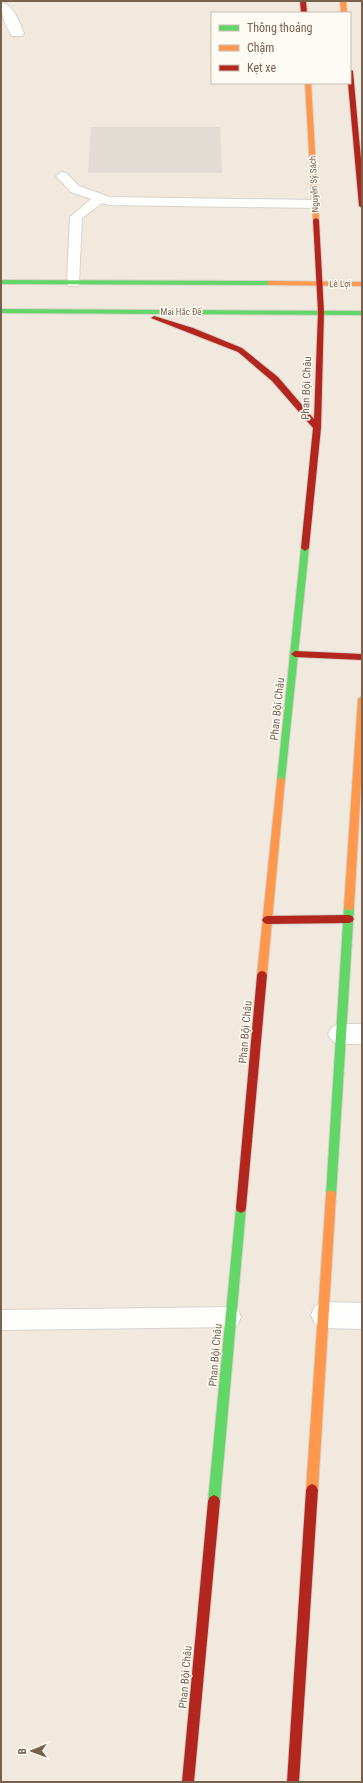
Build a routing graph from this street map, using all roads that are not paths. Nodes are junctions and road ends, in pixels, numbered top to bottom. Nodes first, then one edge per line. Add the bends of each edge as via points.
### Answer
1 (303, 1) edge
2 (343, 1) edge
3 (1, 6) edge
4 (304, 12) edge
5 (344, 12) edge
6 (17, 33) dead end
7 (351, 82) edge
8 (308, 84) edge
9 (62, 176) dead end
10 (361, 189) edge
11 (100, 198) junction
12 (315, 204) junction
13 (362, 206) edge
14 (1, 282) edge
15 (73, 282) junction
16 (319, 284) junction
17 (362, 284) edge
18 (1, 311) edge
19 (133, 312) junction
20 (321, 312) junction
21 (362, 313) edge
22 (317, 428) junction
23 (295, 654) junction
24 (362, 657) edge
25 (362, 699) edge
26 (349, 919) junction
27 (267, 920) junction
28 (351, 1034) edge
29 (324, 1315) junction
30 (362, 1316) edge
31 (231, 1317) junction
32 (1, 1320) edge
33 (188, 1782) edge
34 (293, 1782) edge

1 - 4 main road
2 - 5 main road
3 - 6 street via 10,17
7 - 10 main road
8 - 12 main road, Nguyễn Sỹ Sách
9 - 11 lane via 75,189
10 - 13 main road
11 - 12 lane via 109,201
11 - 15 lane via 76,217
12 - 16 main road, Nguyễn Sỹ Sách
14 - 15 main road
15 - 16 main road
16 - 17 main road, Lê Lợi
16 - 20 main road, Phan Bội Châu
18 - 19 main road, Mai Hắc Đế
19 - 20 main road, Mai Hắc Đế
19 - 22 main road via 191,330 240,350 275,379
20 - 21 main road, Mai Hắc Đế
20 - 22 main road, Phan Bội Châu
22 - 23 main road, Phan Bội Châu
23 - 24 main road
23 - 27 main road, Phan Bội Châu
25 - 26 main road
26 - 27 main road
26 - 28 main road
27 - 31 main road, Phan Bội Châu
28 - 29 main road
29 - 30 street
29 - 34 main road
31 - 32 lane
31 - 33 main road, Phan Bội Châu

